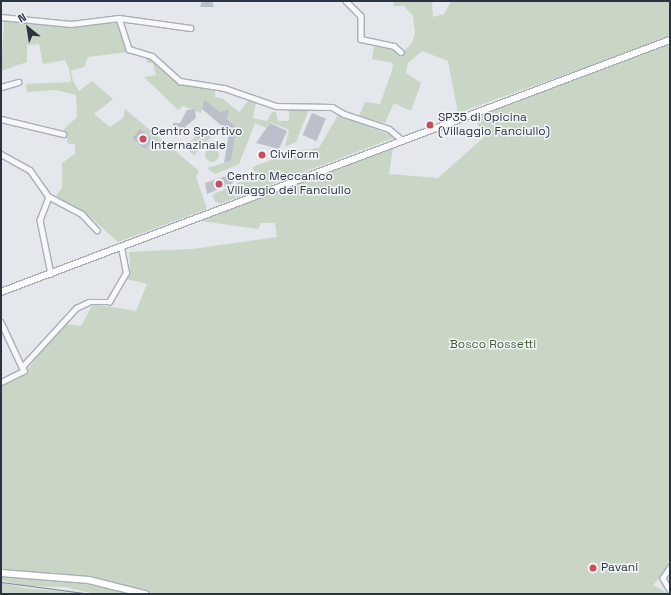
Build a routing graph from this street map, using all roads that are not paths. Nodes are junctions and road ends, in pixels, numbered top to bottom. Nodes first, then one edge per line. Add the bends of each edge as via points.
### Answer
1 (346, 1) edge
2 (1, 17) edge
3 (119, 18) junction
4 (190, 28) dead end
5 (670, 40) edge
6 (401, 52) dead end
7 (18, 82) dead end
8 (1, 87) edge
9 (1, 119) edge
10 (63, 134) dead end
11 (402, 140) junction
12 (1, 154) edge
13 (49, 197) junction
14 (97, 230) dead end
15 (121, 247) junction
16 (51, 274) junction
17 (1, 292) edge
18 (1, 322) edge
19 (22, 367) junction
20 (1, 382) edge
21 (670, 568) edge
22 (1, 573) edge
23 (670, 590) edge
24 (145, 594) edge

1 - 6 street via 361,16 361,39 394,46
2 - 3 street via 71,24
3 - 4 street
3 - 11 street via 129,49 152,56 180,81 224,88 276,106 332,106 344,114 398,133
5 - 11 main road
7 - 8 street
9 - 10 street
11 - 15 main road
12 - 13 street via 30,170
13 - 14 street via 82,214
13 - 16 street via 40,220
15 - 16 main road
15 - 19 street via 126,273 109,302 89,302 76,308
16 - 17 main road
18 - 19 street
19 - 20 street via 24,371
21 - 23 street via 663,578
22 - 24 main road via 89,580

